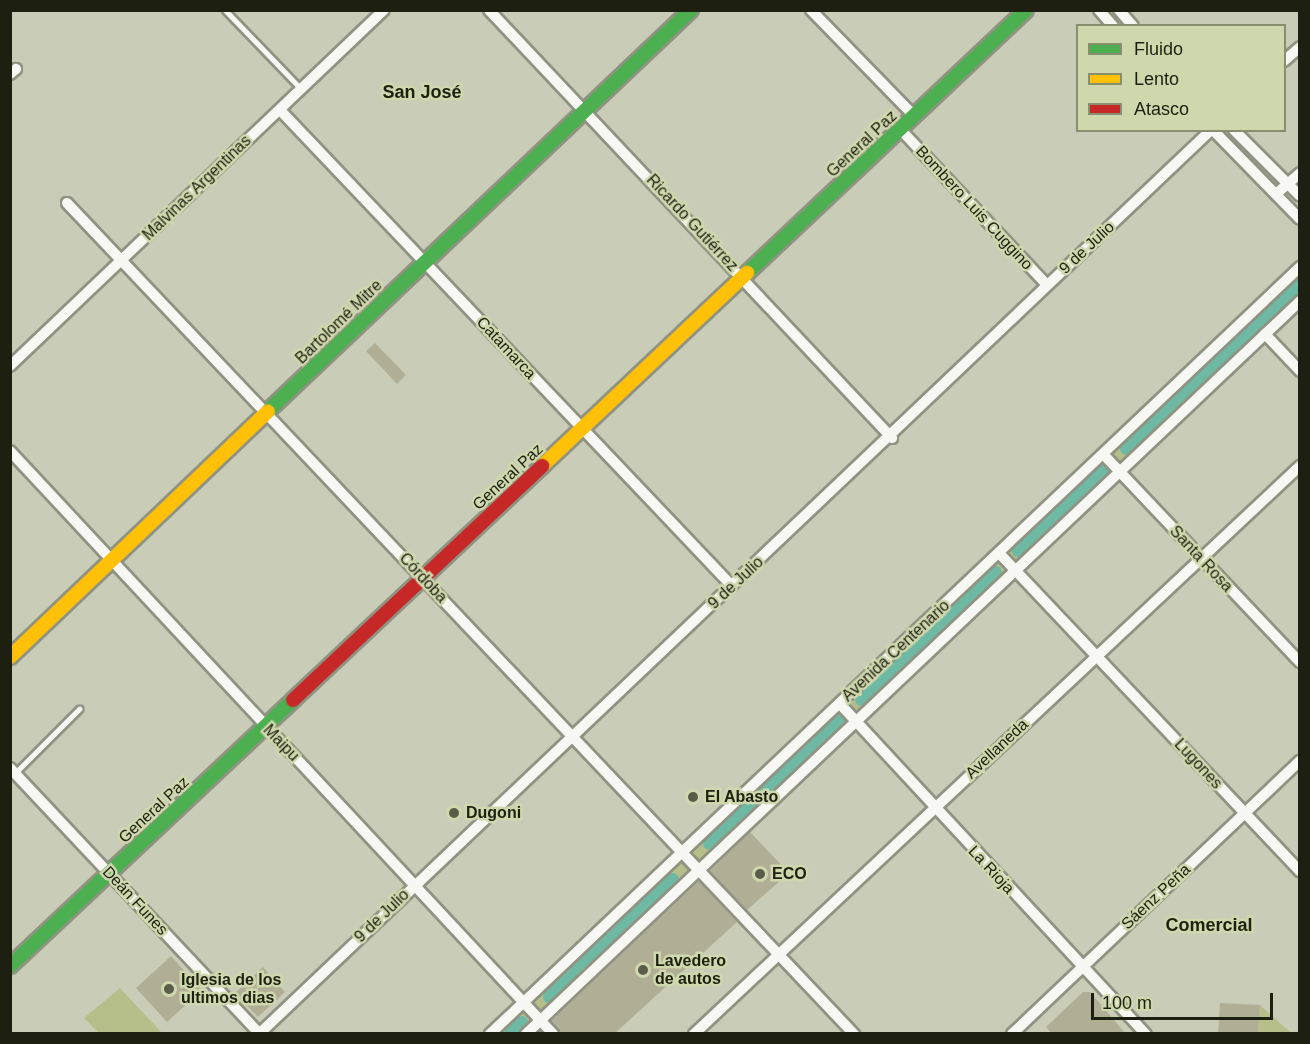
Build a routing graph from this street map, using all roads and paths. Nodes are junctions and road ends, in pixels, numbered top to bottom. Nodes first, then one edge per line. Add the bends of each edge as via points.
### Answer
1 (225, 10) edge
2 (384, 10) edge
3 (489, 10) edge
4 (691, 10) edge
5 (811, 10) edge
6 (1026, 10) edge
7 (1099, 10) edge
8 (1119, 10) edge
9 (1111, 24) edge
10 (1132, 24) edge
11 (1299, 46) edge
12 (1286, 59) edge
13 (301, 89) junction
14 (586, 109) junction
15 (280, 110) junction
16 (915, 117) junction
17 (901, 130) junction
18 (1210, 132) edge
19 (1214, 132) edge
20 (1236, 132) edge
21 (1299, 172) edge
22 (1288, 183) junction
23 (1276, 194) junction
24 (1299, 196) edge
25 (67, 203) dead end
26 (1299, 219) edge
27 (123, 259) junction
28 (426, 261) junction
29 (1299, 267) edge
30 (741, 276) junction
31 (1047, 285) junction
32 (1299, 301) edge
33 (1265, 334) junction
34 (10, 366) edge
35 (1299, 371) edge
36 (270, 412) junction
37 (582, 430) junction
38 (892, 438) junction
39 (10, 451) edge
40 (1104, 455) junction
41 (1299, 466) edge
42 (1119, 471) junction
43 (999, 553) junction
44 (1200, 558) junction
45 (112, 560) junction
46 (1015, 570) junction
47 (423, 579) junction
48 (732, 586) junction
49 (1096, 656) junction
50 (10, 657) edge
51 (1299, 662) edge
52 (840, 704) junction
53 (79, 709) dead end
54 (855, 721) junction
55 (266, 728) junction
56 (570, 734) junction
57 (1299, 761) edge
58 (13, 770) edge
59 (933, 808) junction
60 (1244, 813) junction
61 (682, 853) junction
62 (698, 870) junction
63 (1299, 871) edge
64 (109, 874) junction
65 (417, 884) junction
66 (778, 954) junction
67 (10, 966) edge
68 (1082, 967) junction
69 (523, 1002) junction
70 (540, 1020) junction
71 (259, 1033) edge
72 (490, 1034) edge
73 (526, 1034) edge
74 (553, 1034) edge
75 (694, 1034) edge
76 (854, 1034) edge
77 (1012, 1034) edge
78 (1146, 1034) edge

1 - 13 lane
2 - 13 street, Malvinas Argentinas
3 - 14 street, Ricardo Gutiérrez
4 - 14 street, Bartolomé Mitre
5 - 16 street
6 - 16 street, General Paz
7 - 9 street
8 - 10 street
11 - 12 street
13 - 15 street, Malvinas Argentinas
14 - 28 street, Bartolomé Mitre
14 - 30 street, Ricardo Gutiérrez
15 - 27 street, Malvinas Argentinas
15 - 28 street, Catamarca
16 - 17 street, General Paz
17 - 30 street, General Paz
17 - 31 street, Bombero Luis Cuggino
18 - 31 street, 9 de Julio
19 - 23 street
20 - 22 street
21 - 22 street
22 - 23 street
22 - 24 street
23 - 26 street
25 - 27 street, Córdoba
27 - 34 street, Malvinas Argentinas
27 - 36 street, Córdoba
28 - 36 street, Bartolomé Mitre
28 - 37 street, Catamarca
29 - 40 street, Avenida Centenario
30 - 37 street, General Paz
30 - 38 street, Ricardo Gutiérrez
31 - 38 street, 9 de Julio
32 - 33 street, Avenida Centenario
33 - 35 street
33 - 42 street, Avenida Centenario
36 - 45 street, Bartolomé Mitre
36 - 47 street, Córdoba
37 - 47 street, General Paz
37 - 48 street, Catamarca
38 - 48 street, 9 de Julio
39 - 45 street, Maipu
40 - 42 street, Santa Rosa
40 - 43 street, Avenida Centenario
41 - 44 street, Avellaneda
42 - 44 street, Santa Rosa
42 - 46 street, Avenida Centenario
43 - 46 street
43 - 52 street, Avenida Centenario
44 - 49 street, Avellaneda
44 - 51 street, Santa Rosa
45 - 50 street, Bartolomé Mitre
45 - 55 street, Maipu
46 - 49 street
46 - 54 street, Avenida Centenario
47 - 55 street, General Paz
47 - 56 street, Córdoba
48 - 56 street, 9 de Julio
49 - 59 street, Avellaneda
49 - 60 street, Lugones
52 - 54 street, La Rioja
52 - 61 street, Avenida Centenario
53 - 58 lane
54 - 59 street, La Rioja
54 - 62 street, Avenida Centenario
55 - 64 street, General Paz
55 - 65 street, Maipu
56 - 61 street, Córdoba
56 - 65 street, 9 de Julio
57 - 60 street, Sáenz Peña
58 - 64 street, Deán Funes
59 - 66 street, Avellaneda
59 - 68 street, La Rioja
60 - 63 street, Lugones
60 - 68 street, Sáenz Peña
61 - 62 street, Córdoba
61 - 69 street, Avenida Centenario
62 - 66 street, Córdoba
62 - 70 street, Avenida Centenario
64 - 67 street, General Paz
64 - 71 street, Deán Funes
65 - 69 street, Maipu
65 - 71 street, 9 de Julio
66 - 75 street, Avellaneda
66 - 76 street, Córdoba
68 - 77 street, Sáenz Peña
68 - 78 street, La Rioja
69 - 70 street, Maipu
69 - 72 street, Avenida Centenario
70 - 73 street, Avenida Centenario
70 - 74 street, Maipu

